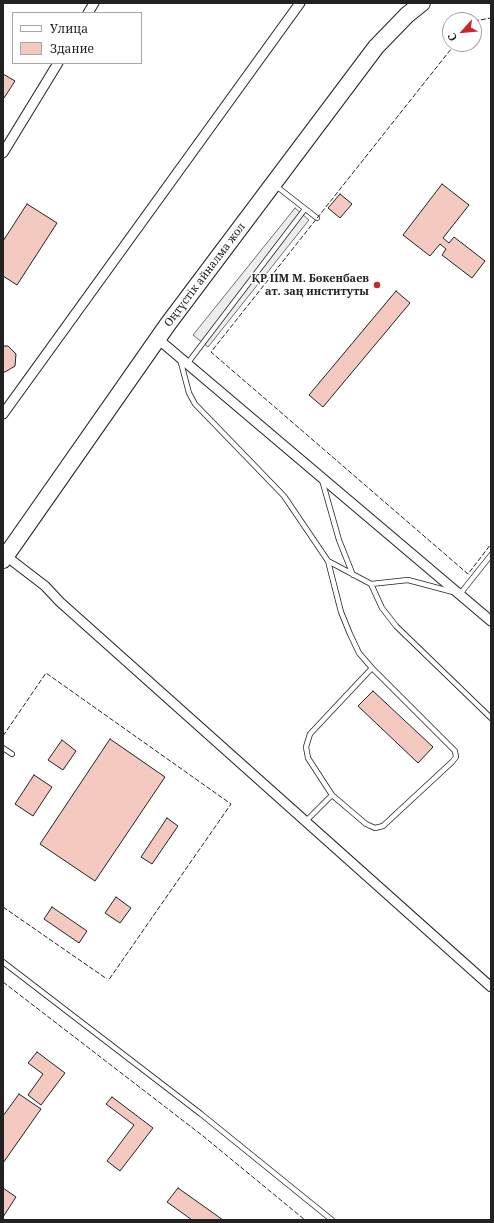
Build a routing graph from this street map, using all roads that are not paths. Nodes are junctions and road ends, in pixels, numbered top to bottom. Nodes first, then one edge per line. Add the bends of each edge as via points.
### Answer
1 (94, 3) edge
2 (300, 3) edge
3 (422, 3) edge
4 (89, 12) edge
5 (57, 64) edge
6 (3, 152) edge
7 (273, 184) junction
8 (305, 209) junction
9 (317, 218) dead end
10 (158, 338) junction
11 (184, 362) junction
12 (3, 414) edge
13 (321, 477) junction
14 (491, 555) edge
15 (5, 558) edge
16 (328, 561) junction
17 (353, 575) junction
18 (371, 584) junction
19 (461, 594) junction
20 (491, 621) edge
21 (372, 668) junction
22 (491, 718) edge
23 (3, 748) edge
24 (12, 754) dead end
25 (332, 795) junction
26 (306, 821) junction
27 (3, 962) edge
28 (491, 987) edge
29 (332, 1220) edge

1 - 4 street
2 - 12 street
3 - 7 highway, Оңтүстік айналма жол via 376,46
5 - 6 street
7 - 8 lane
7 - 10 highway, Оңтүстік айналма жол
8 - 9 lane
8 - 11 lane
10 - 11 street
10 - 15 highway, Оңтүстік айналма жол
11 - 13 street
11 - 16 lane via 189,393 195,404 284,496
13 - 17 lane via 339,540
13 - 19 street
14 - 19 lane
15 - 26 street via 45,586
16 - 17 lane
16 - 21 lane via 341,612 350,634 359,653
17 - 18 lane
18 - 19 lane via 408,580
18 - 22 lane via 382,608 396,626
19 - 20 street
21 - 25 lane via 310,734 306,747 308,758
21 - 25 lane via 455,751 456,757 383,826 376,828 366,824
23 - 24 lane
25 - 26 lane
26 - 28 street
27 - 29 lane via 201,1114

